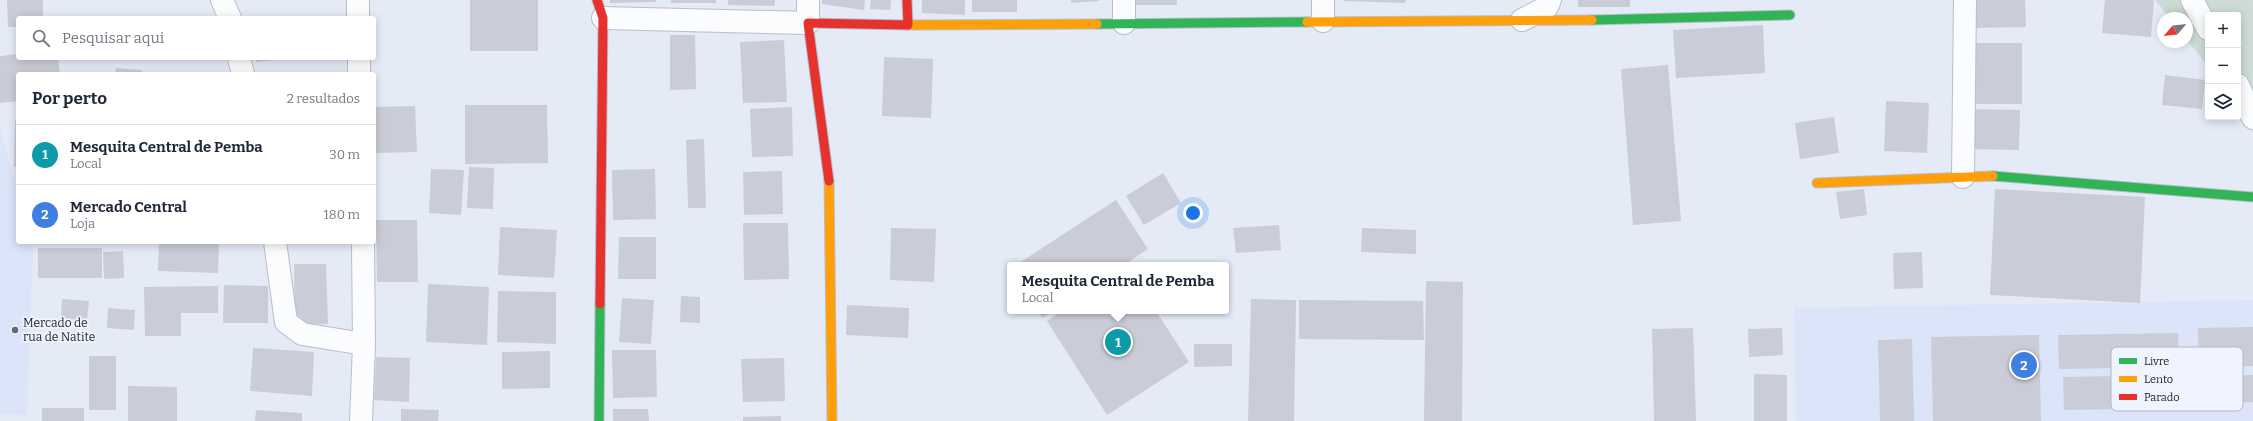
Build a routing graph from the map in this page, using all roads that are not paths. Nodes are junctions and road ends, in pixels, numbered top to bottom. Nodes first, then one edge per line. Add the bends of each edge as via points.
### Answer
1 (222, 0) edge
2 (358, 0) edge
3 (808, 0) edge
4 (907, 0) edge
5 (1124, 0) edge
6 (1323, 0) edge
7 (1550, 0) edge
8 (1965, 0) edge
9 (2192, 0) edge
10 (600, 9) edge
11 (1790, 14) dead end
12 (229, 16) edge
13 (358, 16) edge
14 (1522, 20) junction
15 (1323, 21) junction
16 (808, 23) junction
17 (1124, 23) junction
18 (2205, 24) edge
19 (908, 25) junction
20 (239, 60) edge
21 (359, 60) edge
22 (242, 72) edge
23 (359, 72) edge
24 (2241, 92) edge
25 (2253, 118) edge
26 (1962, 177) junction
27 (1817, 183) dead end
28 (2253, 197) edge
29 (275, 244) edge
30 (363, 244) edge
31 (364, 344) junction
32 (361, 421) edge
33 (599, 421) edge
34 (832, 421) edge

1 - 12 street
2 - 13 street
3 - 16 street
4 - 19 street
5 - 17 street
6 - 15 street
7 - 14 street via 1547,7
8 - 26 street
9 - 18 street
10 - 16 street
10 - 33 street
11 - 14 street via 1668,19
14 - 15 street
15 - 17 street
16 - 19 street
16 - 34 street via 830,188
17 - 19 street
20 - 22 street
21 - 23 street
24 - 25 street
26 - 27 street
26 - 28 street via 1994,176
29 - 31 street via 286,322 302,334
30 - 31 street
31 - 32 street

